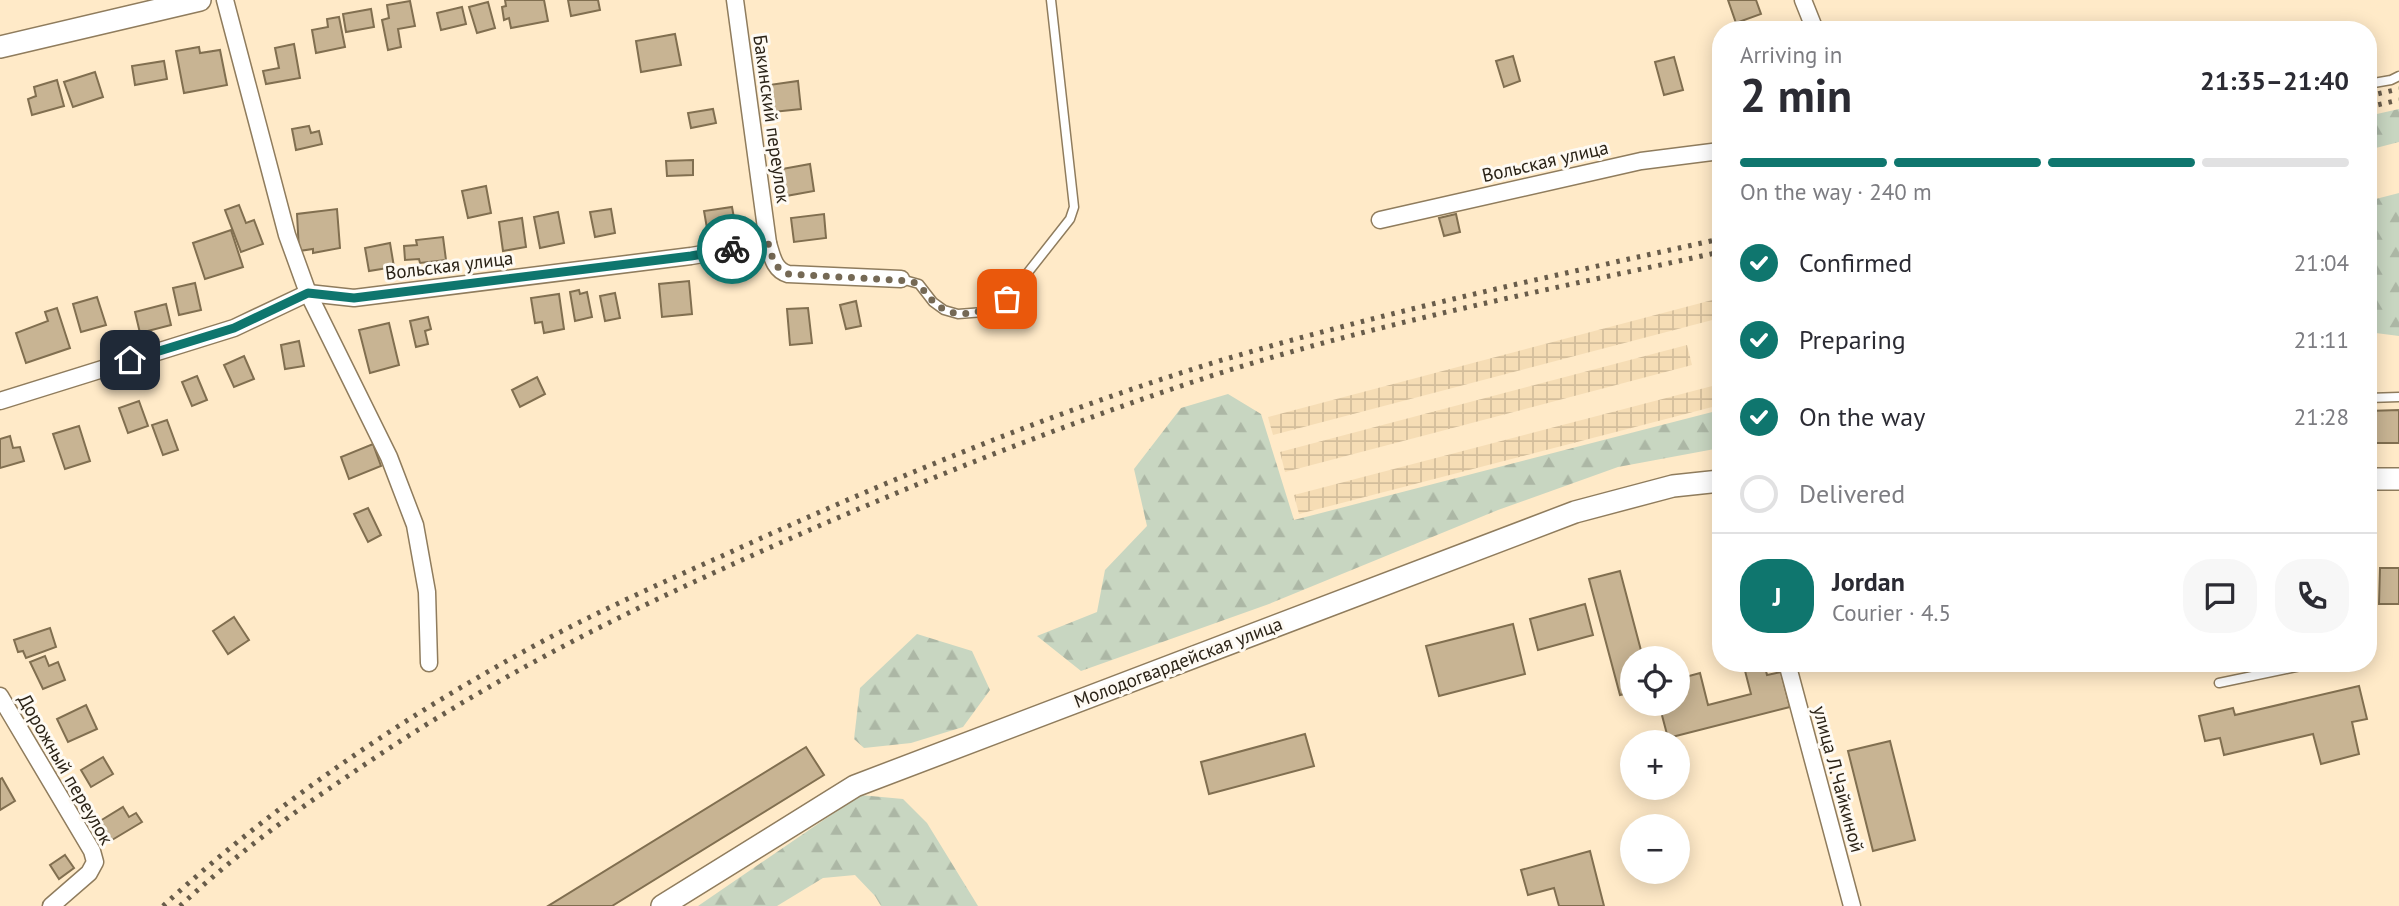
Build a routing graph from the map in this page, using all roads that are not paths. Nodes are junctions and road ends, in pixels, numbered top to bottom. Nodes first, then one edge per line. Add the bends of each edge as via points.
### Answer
1 (200, 0) edge
2 (225, 0) edge
3 (735, 0) edge
4 (1051, 0) edge
5 (1803, 0) edge
6 (1811, 21) edge
7 (0, 47) edge
8 (2399, 76) edge
9 (2377, 82) edge
10 (1712, 152) edge
11 (1380, 220) dead end
12 (768, 243) junction
13 (901, 279) joint
14 (308, 293) junction
15 (2399, 397) edge
16 (2377, 398) edge
17 (0, 401) edge
18 (2377, 479) edge
19 (2399, 479) edge
20 (1712, 482) edge
21 (429, 663) dead end
22 (1789, 672) edge
23 (2272, 672) edge
24 (2219, 683) dead end
25 (0, 696) edge
26 (51, 906) edge
27 (662, 906) edge
28 (1852, 906) edge

1 - 7 street
2 - 14 street via 287,234
3 - 12 street, Бакинский переулок
4 - 13 lane via 1074,207 1070,219 1007,299 985,312 944,310 919,285
5 - 6 street
8 - 9 lane
10 - 11 street, Вольская улица via 1641,161
12 - 13 street via 775,265 788,274
12 - 14 street, Вольская улица via 354,298
14 - 17 street via 234,328
14 - 21 street via 389,457 415,526 427,592
15 - 16 lane
18 - 19 street
20 - 27 street, Молодогвардейская улица via 1673,486 1575,512 855,786
22 - 28 street, улица Л.Чайкиной
23 - 24 lane
25 - 26 street, Дорожный переулок via 95,862 89,873

